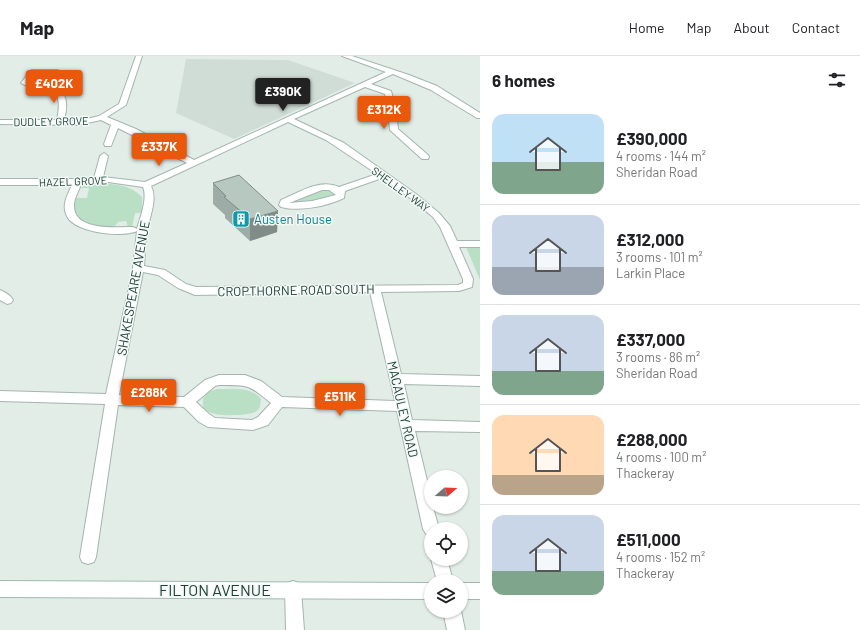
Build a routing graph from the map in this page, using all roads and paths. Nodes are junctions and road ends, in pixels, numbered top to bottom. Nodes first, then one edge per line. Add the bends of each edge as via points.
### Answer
1 (139, 56) edge
2 (345, 56) edge
3 (393, 72) junction
4 (53, 84) dead end
5 (366, 84) junction
6 (480, 116) edge
7 (102, 118) junction
8 (289, 120) junction
9 (0, 122) edge
10 (60, 122) junction
11 (115, 125) junction
12 (108, 144) dead end
13 (104, 156) dead end
14 (425, 157) dead end
15 (194, 163) junction
16 (383, 175) junction
17 (98, 180) junction
18 (0, 182) edge
19 (77, 182) junction
20 (146, 185) junction
21 (340, 190) junction
22 (133, 230) dead end
23 (452, 244) junction
24 (480, 244) edge
25 (138, 268) junction
26 (459, 288) joint
27 (375, 289) junction
28 (396, 379) junction
29 (480, 381) edge
30 (0, 396) edge
31 (112, 399) junction
32 (187, 402) junction
33 (279, 402) junction
34 (402, 406) junction
35 (407, 425) junction
36 (480, 427) edge
37 (429, 522) edge
38 (88, 557) dead end
39 (0, 589) edge
40 (293, 589) junction
41 (424, 591) edge
42 (468, 591) edge
43 (480, 591) edge
44 (453, 618) edge
45 (295, 630) edge
46 (456, 630) edge

1 - 7 street, DUDLEY GROVE via 122,106
2 - 3 street
3 - 5 street
3 - 6 street via 434,88
4 - 10 street via 62,95 64,105
5 - 8 street
5 - 14 street via 388,93 394,130
7 - 10 street, DUDLEY GROVE via 83,123
7 - 11 street
8 - 15 street
8 - 16 street, SHELLEY WAY via 335,141
9 - 10 street, DUDLEY GROVE
11 - 12 street
11 - 15 street via 133,131
13 - 17 street
15 - 20 street
16 - 21 street
16 - 23 street, SHELLEY WAY via 436,215 445,226
17 - 19 street, HAZEL GROVE
17 - 20 street, HAZEL GROVE
18 - 19 street, HAZEL GROVE
19 - 22 street via 68,206 75,221 90,228 121,227
20 - 25 street, SHAKESPEARE AVENUE via 149,191
21 - 21 street via 341,196 333,200 291,206 284,204 315,188 331,187
23 - 24 street
23 - 26 street, SHELLEY WAY via 469,282
25 - 27 street, CROPTHORNE ROAD SOUTH via 161,272 195,291
25 - 31 street, SHAKESPEARE AVENUE
26 - 27 street, CROPTHORNE ROAD SOUTH
27 - 28 street, MACAULEY ROAD
28 - 29 street
28 - 34 street, MACAULEY ROAD
30 - 31 street
31 - 32 street
31 - 38 street, SHAKESPEARE AVENUE
32 - 33 street via 210,383 219,380 245,380 256,384
32 - 33 street via 213,423 253,425 263,421
33 - 34 street
34 - 35 street, MACAULEY ROAD
35 - 36 street
35 - 37 street, MACAULEY ROAD
39 - 40 street, FILTON AVENUE
40 - 41 street, FILTON AVENUE
40 - 45 street
42 - 43 street
44 - 46 street

